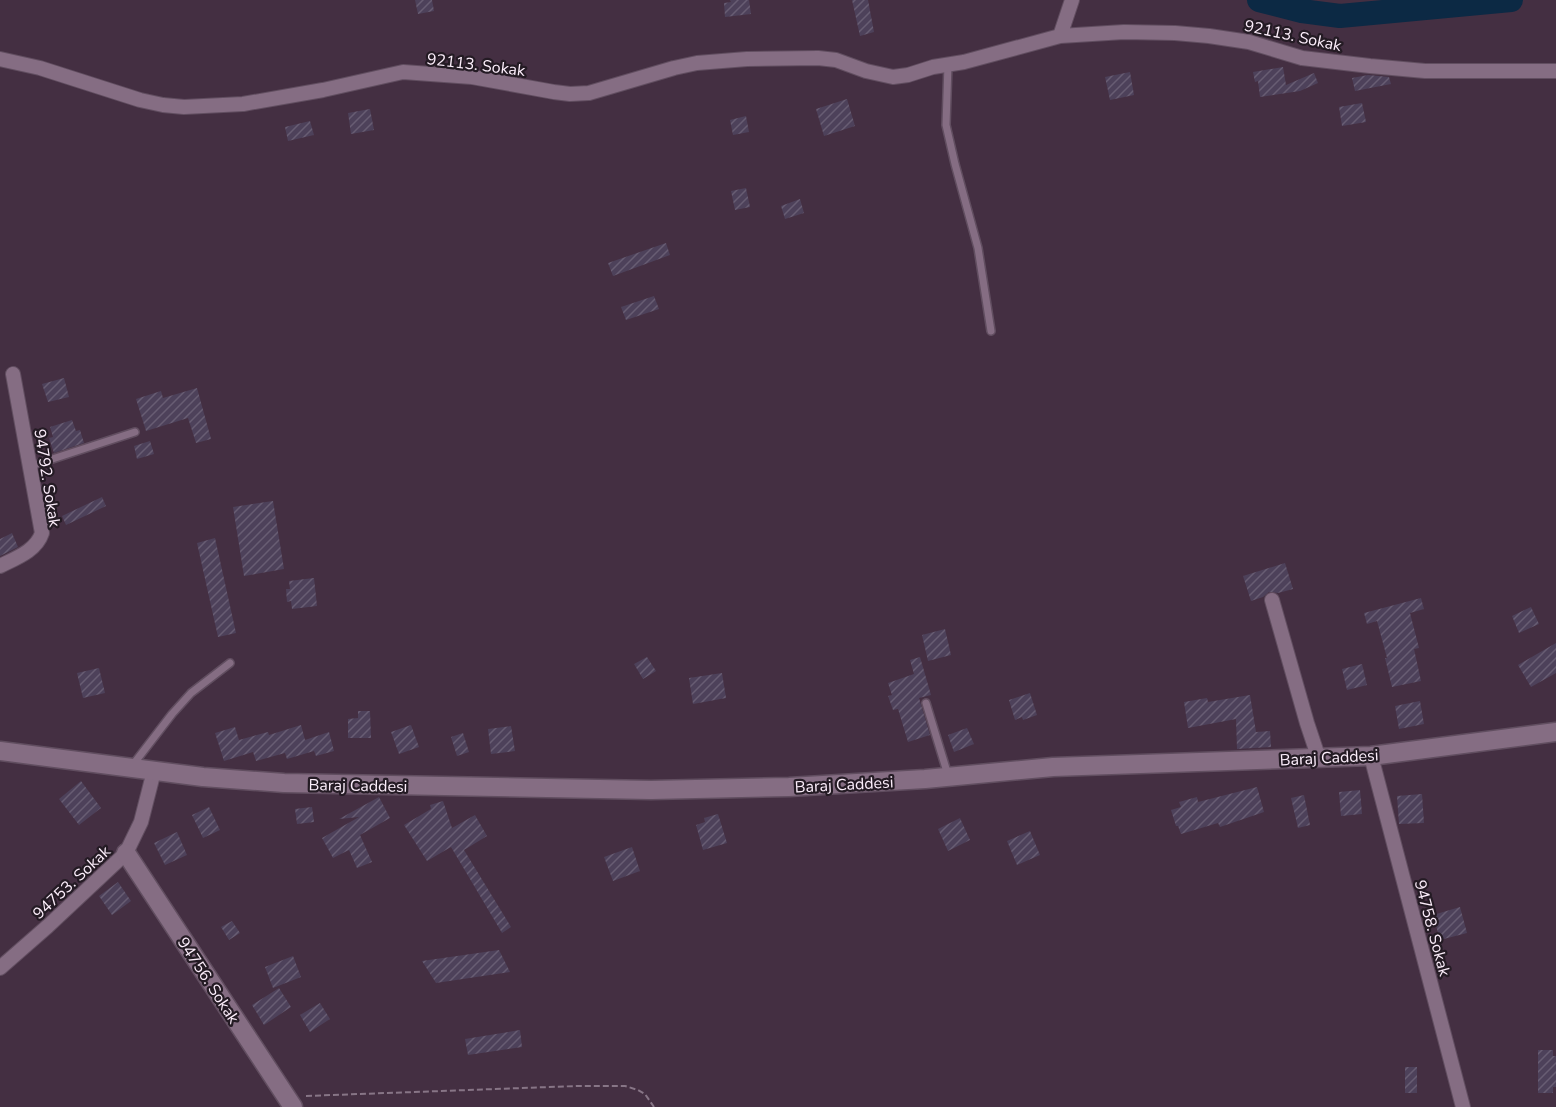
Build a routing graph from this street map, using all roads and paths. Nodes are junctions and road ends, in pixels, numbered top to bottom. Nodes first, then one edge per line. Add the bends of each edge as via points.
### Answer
1 (1072, 0) edge
2 (1060, 36) junction
3 (0, 59) edge
4 (948, 64) junction
5 (1556, 71) edge
6 (992, 331) dead end
7 (13, 374) dead end
8 (135, 432) dead end
9 (31, 466) junction
10 (0, 566) edge
11 (1272, 600) dead end
12 (230, 663) dead end
13 (926, 703) dead end
14 (1556, 732) edge
15 (0, 751) edge
16 (1371, 756) junction
17 (1319, 759) junction
18 (131, 768) junction
19 (154, 771) junction
20 (948, 777) junction
21 (126, 853) junction
22 (0, 968) edge
23 (289, 1102) edge
24 (654, 1107) edge
25 (1463, 1107) edge

1 - 2 street
2 - 4 street, 92113. Sokak
2 - 5 street, 92113. Sokak via 1175,33 1249,42 1302,58 1342,63 1425,71
3 - 4 street, 92113. Sokak via 121,95 184,107 243,104 403,72 471,77 570,94 589,93 697,63 747,58 836,60 893,77
4 - 6 lane via 946,125 978,248
7 - 9 street, 94792. Sokak
8 - 9 lane
9 - 10 street, 94792. Sokak via 42,533 30,550
11 - 17 street
12 - 18 lane via 191,693
13 - 20 lane
14 - 16 main road, Baraj Caddesi
15 - 18 main road, Baraj Caddesi
16 - 17 main road, Baraj Caddesi
16 - 25 street, 94758. Sokak
17 - 20 main road, Baraj Caddesi via 1064,766
18 - 19 main road, Baraj Caddesi
19 - 20 main road, Baraj Caddesi via 284,783 651,790 789,787
19 - 21 street, 94753. Sokak via 141,822
21 - 22 street, 94753. Sokak
21 - 23 main road, 94756. Sokak
23 - 24 path via 625,1086 645,1094

